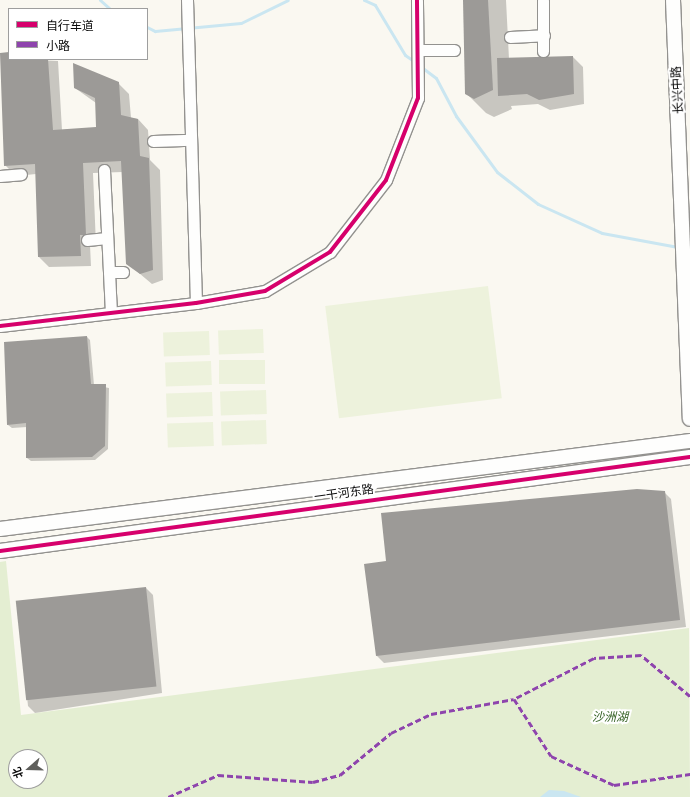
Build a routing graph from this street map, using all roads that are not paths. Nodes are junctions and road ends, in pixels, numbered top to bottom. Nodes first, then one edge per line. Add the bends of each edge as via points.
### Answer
1 (187, 0) edge
2 (417, 0) edge
3 (543, 0) edge
4 (673, 0) edge
5 (544, 35) junction
6 (510, 37) dead end
7 (454, 50) dead end
8 (543, 51) dead end
9 (418, 53) junction
10 (191, 140) junction
11 (153, 141) dead end
12 (104, 170) dead end
13 (21, 174) dead end
14 (0, 176) edge
15 (107, 238) junction
16 (87, 240) dead end
17 (109, 272) junction
18 (123, 272) dead end
19 (196, 303) junction
20 (111, 313) junction
21 (0, 326) edge
22 (690, 419) edge
23 (690, 441) edge
24 (690, 457) edge
25 (0, 529) edge
26 (0, 551) edge

1 - 10 street
2 - 9 street
3 - 5 street
4 - 22 street, 长兴中路 via 685,234
5 - 6 street
5 - 8 street
7 - 9 street
9 - 19 street via 418,98 386,180 330,252 266,291
10 - 11 street
10 - 19 street
12 - 15 street
13 - 14 street
15 - 16 street
15 - 17 street
17 - 18 street
17 - 20 street
19 - 20 street
20 - 21 street
23 - 25 street, 一干河东路
24 - 26 street, 一干河东路

